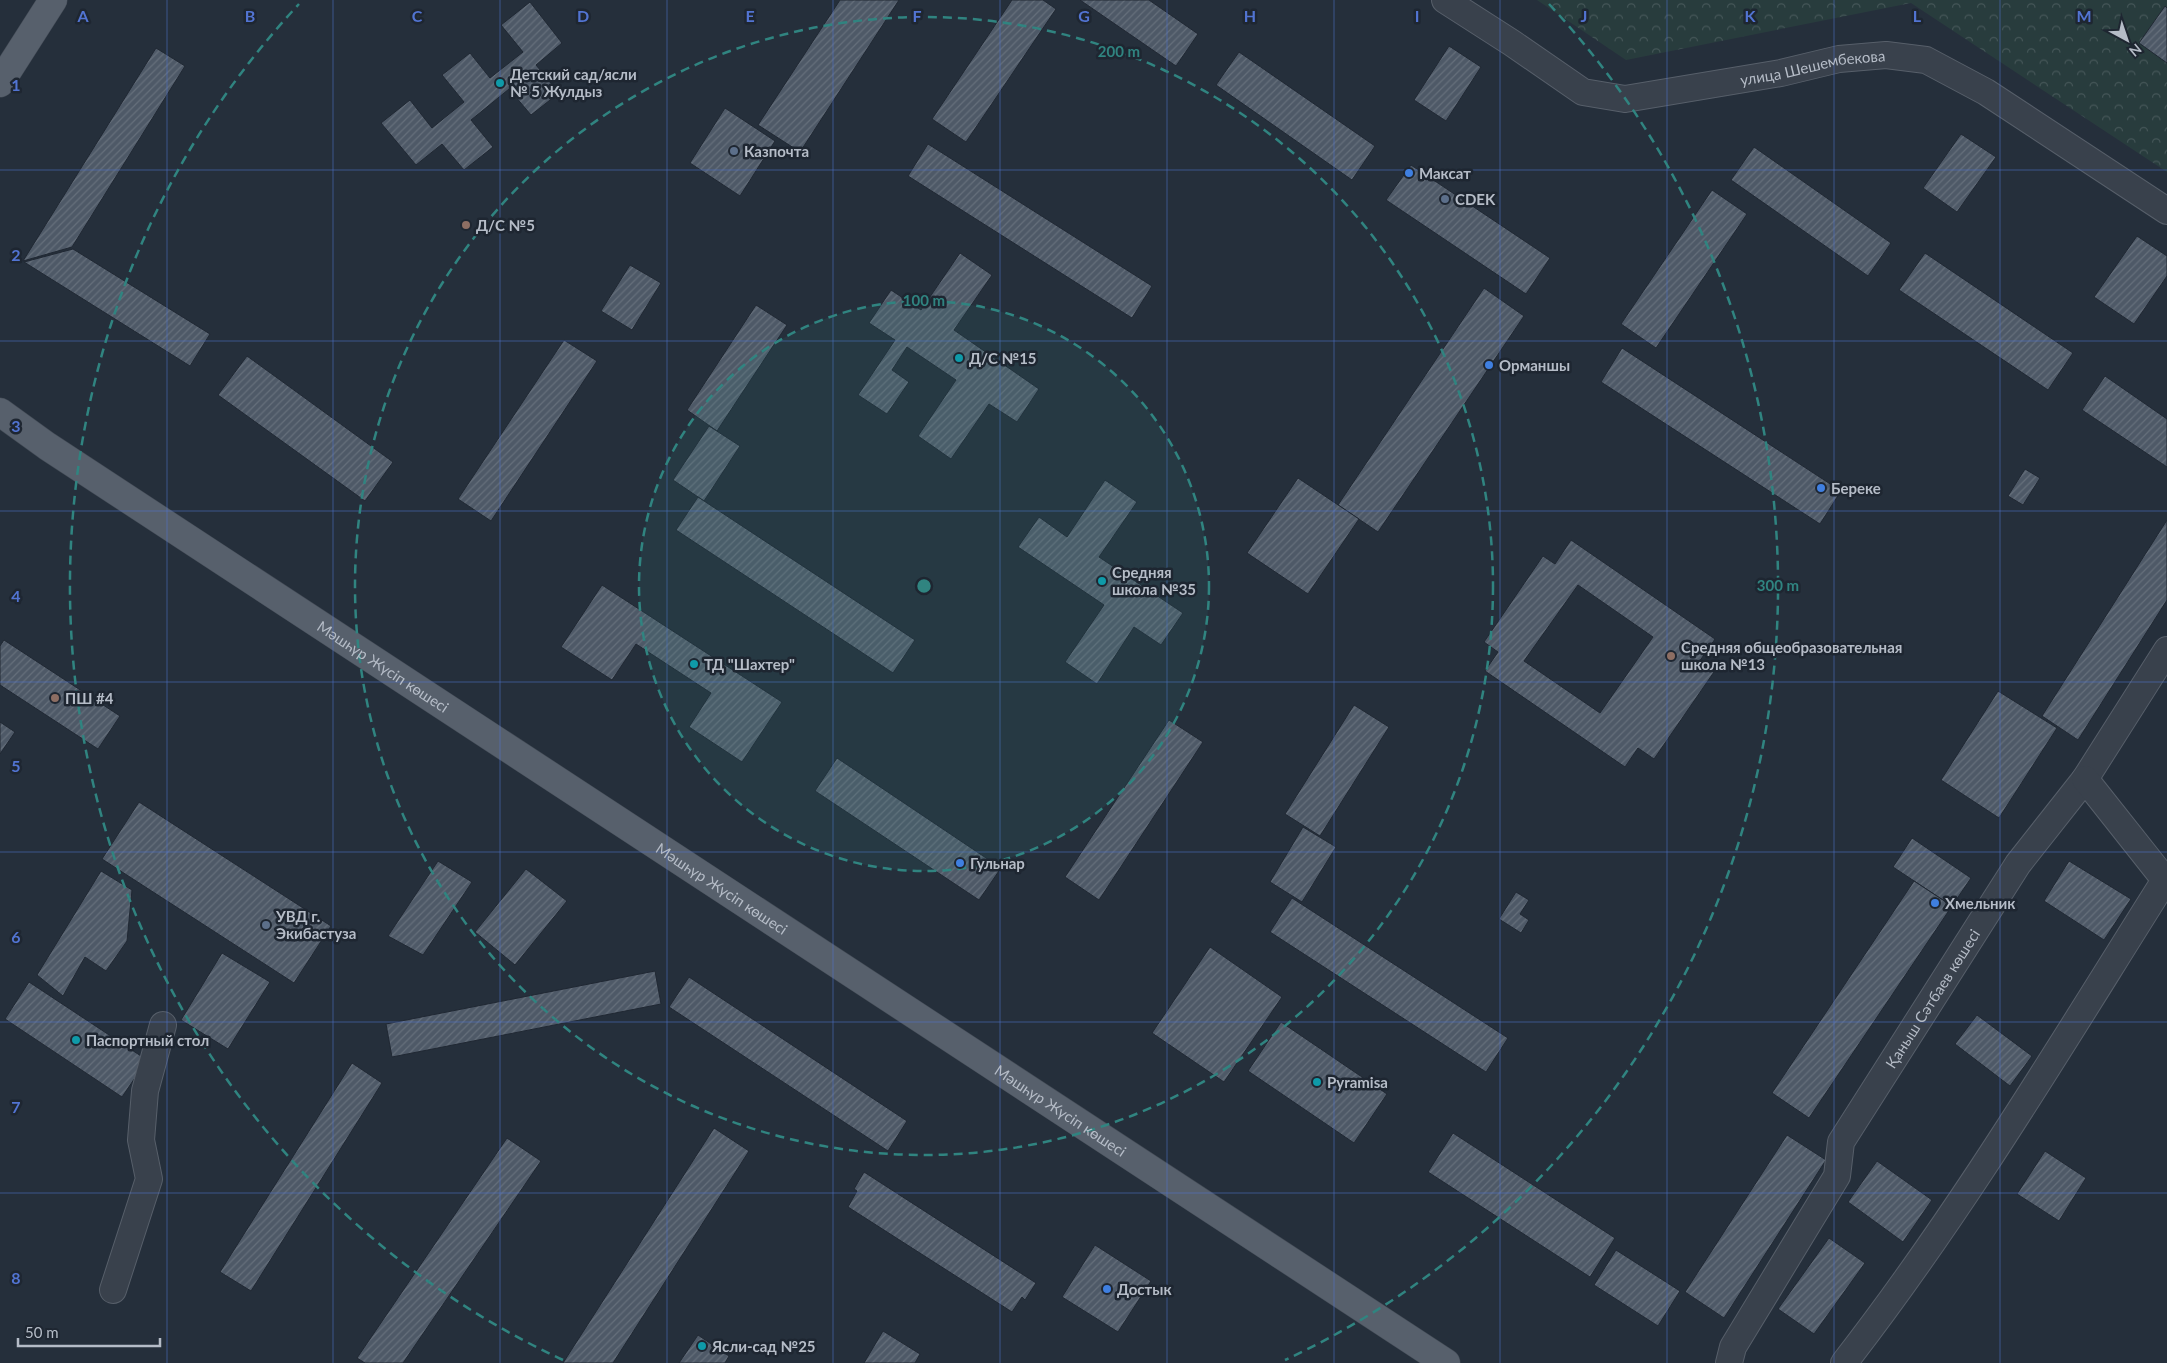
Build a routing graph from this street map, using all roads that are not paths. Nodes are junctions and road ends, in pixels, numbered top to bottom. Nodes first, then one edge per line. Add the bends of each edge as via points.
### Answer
1 (53, 0) edge
2 (1445, 0) edge
3 (0, 83) edge
4 (2167, 211) edge
5 (0, 412) edge
6 (2167, 650) edge
7 (2085, 780) junction
8 (163, 1024) dead end
9 (113, 1290) dead end
10 (1446, 1363) edge
11 (1729, 1363) edge
12 (1844, 1363) edge

1 - 3 main road
2 - 4 street, улица Шешембекова via 1583,92 1625,99 1839,59 1886,55 1926,60 1986,92
5 - 10 main road, Мәшһүр Жүсіп көшесі
6 - 7 street, Қаныш Сәтбаев көшесі
7 - 11 street, Қаныш Сәтбаев көшесі via 2018,864 1841,1142 1837,1176 1734,1347
7 - 12 street via 2165,880 1985,1164 1892,1301
8 - 9 street via 145,1091 141,1140 149,1180

